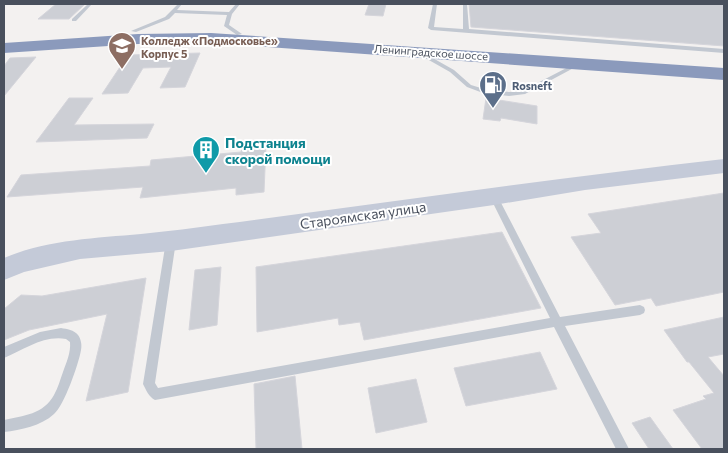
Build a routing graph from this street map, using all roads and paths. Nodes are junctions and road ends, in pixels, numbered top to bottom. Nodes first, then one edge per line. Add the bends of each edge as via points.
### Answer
1 (90, 4) edge
2 (180, 4) edge
3 (238, 4) edge
4 (435, 4) edge
5 (465, 4) edge
6 (174, 11) junction
7 (230, 14) junction
8 (74, 20) dead end
9 (56, 30) junction
10 (466, 31) junction
11 (12, 32) dead end
12 (239, 34) junction
13 (136, 35) junction
14 (42, 45) junction
15 (4, 48) edge
16 (417, 51) junction
17 (724, 51) edge
18 (581, 63) junction
19 (724, 68) edge
20 (724, 74) edge
21 (724, 166) edge
22 (494, 197) junction
23 (171, 241) junction
24 (4, 269) edge
25 (640, 310) dead end
26 (557, 322) junction
27 (4, 353) edge
28 (4, 426) edge
29 (623, 449) edge

1 - 8 lane
2 - 6 lane
3 - 7 lane
4 - 10 lane via 431,28
5 - 10 lane
6 - 7 lane
6 - 13 lane
7 - 12 lane via 226,25
9 - 11 highway
9 - 13 highway
9 - 14 highway via 69,33 71,37
10 - 17 lane
12 - 13 highway, Ленинградское шоссе
12 - 19 highway, Ленинградское шоссе
13 - 14 highway
13 - 16 highway, Ленинградское шоссе
14 - 15 highway
16 - 18 highway, Ленинградское шоссе
16 - 18 lane via 452,71 470,86 509,94 523,93
18 - 20 highway, Ленинградское шоссе
21 - 22 street, Староямская улица via 584,182
22 - 23 street, Староямская улица
22 - 26 lane
23 - 24 street, Староямская улица via 80,249 20,262
23 - 26 lane via 149,384 155,394
25 - 26 lane
26 - 29 lane
27 - 28 lane via 30,340 60,333 75,340 76,349 60,396 52,408 29,422

